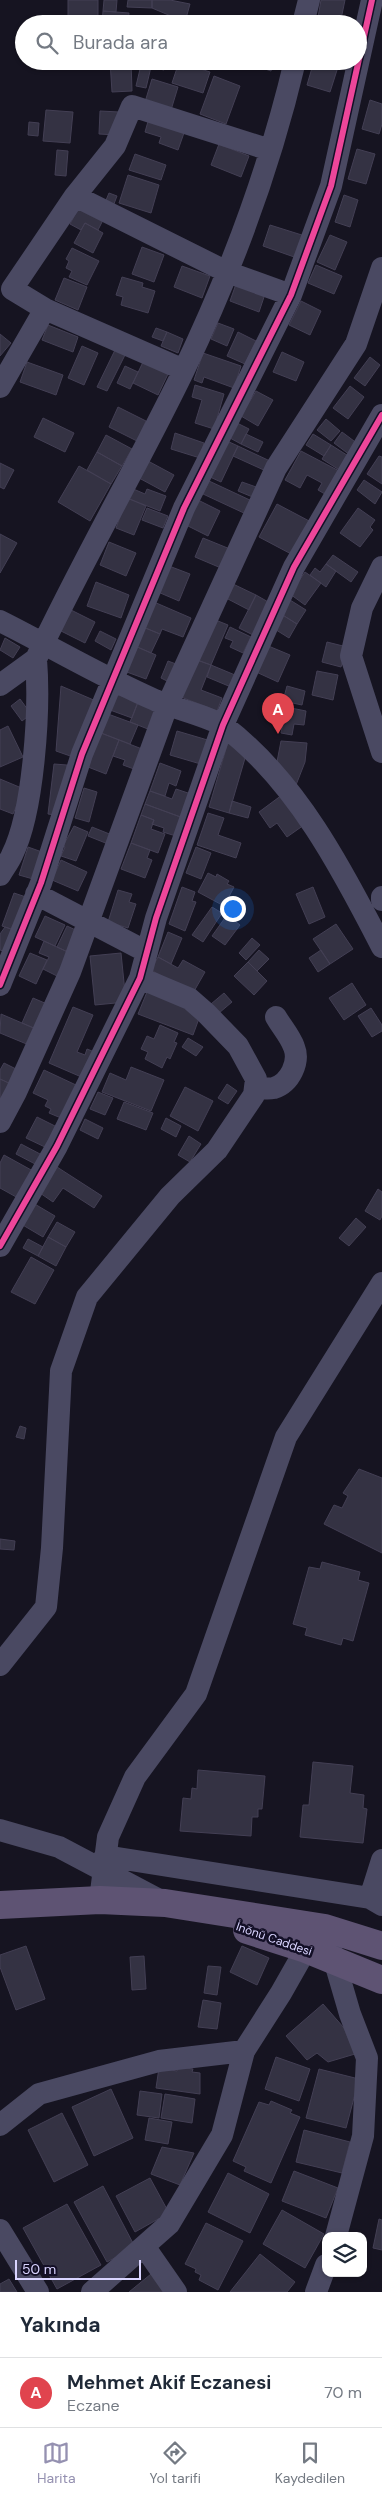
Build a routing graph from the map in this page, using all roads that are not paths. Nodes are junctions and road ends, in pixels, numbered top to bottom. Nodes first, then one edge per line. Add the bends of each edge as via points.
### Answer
1 (308, 0) edge
2 (372, 0) edge
3 (305, 15) edge
4 (367, 23) edge
5 (292, 70) edge
6 (357, 70) edge
7 (270, 150) junction
8 (75, 196) junction
9 (382, 268) edge
10 (227, 272) junction
11 (291, 295) junction
12 (45, 309) junction
13 (184, 370) junction
14 (0, 387) edge
15 (382, 415) edge
16 (382, 567) edge
17 (0, 621) edge
18 (40, 651) junction
19 (113, 682) junction
20 (0, 686) edge
21 (168, 706) junction
22 (223, 725) junction
23 (382, 752) edge
24 (0, 875) edge
25 (36, 894) junction
26 (88, 923) junction
27 (382, 947) edge
28 (147, 952) junction
29 (140, 978) junction
30 (0, 985) edge
31 (276, 1017) dead end
32 (255, 1088) junction
33 (0, 1122) edge
34 (0, 1246) edge
35 (382, 1283) edge
36 (0, 1665) edge
37 (0, 1830) edge
38 (382, 1860) edge
39 (104, 1863) junction
40 (100, 1900) junction
41 (376, 1902) edge
42 (165, 1903) junction
43 (0, 1905) edge
44 (324, 1928) junction
45 (382, 1946) edge
46 (306, 1949) junction
47 (336, 1961) junction
48 (382, 1980) edge
49 (244, 2051) junction
50 (0, 2125) edge
51 (0, 2230) edge
52 (337, 2232) edge
53 (144, 2246) junction
54 (322, 2277) edge
55 (38, 2292) edge
56 (92, 2292) edge
57 (176, 2292) edge
58 (317, 2292) edge

1 - 3 street
2 - 4 street
5 - 7 street
6 - 11 street via 332,186
7 - 8 street via 132,106 115,146
7 - 10 street
8 - 10 street
8 - 12 street via 12,289
9 - 21 street via 356,344 276,468
10 - 11 street
10 - 13 street
11 - 19 street via 184,508
12 - 13 street
12 - 14 street
13 - 18 street
15 - 22 street via 294,567
16 - 23 street via 362,608 351,656
17 - 18 street
18 - 19 street
18 - 20 street
18 - 24 street via 28,803 13,855
19 - 21 street
19 - 25 street via 82,754
21 - 22 street
21 - 26 street
22 - 27 street via 257,754 337,860
22 - 28 street
25 - 26 street
25 - 30 street
26 - 28 street
26 - 33 street via 70,972
28 - 29 street
29 - 32 street via 190,999 206,1013 238,1046 256,1079
29 - 34 street via 57,1146
31 - 32 street via 294,1046 293,1069 279,1086
32 - 36 street via 254,1095 217,1150 170,1196 87,1297 61,1371 46,1607
35 - 39 street via 286,1437 196,1694 135,1777 108,1837
37 - 39 street via 59,1846
38 - 41 street
39 - 40 street
39 - 41 street
39 - 42 street
40 - 42 main road, İnönü Caddesi
40 - 43 main road, İnönü Caddesi
42 - 44 main road, İnönü Caddesi
42 - 46 main road, İnönü Caddesi
44 - 45 main road, İnönü Caddesi
44 - 46 street
44 - 47 street
46 - 47 main road, İnönü Caddesi
46 - 49 street
47 - 48 main road, İnönü Caddesi
47 - 52 street via 350,2014 367,2058 363,2136
49 - 50 street via 159,2061 39,2094
49 - 53 street via 222,2134 169,2224
51 - 55 street
53 - 56 street
53 - 57 street
54 - 58 street

